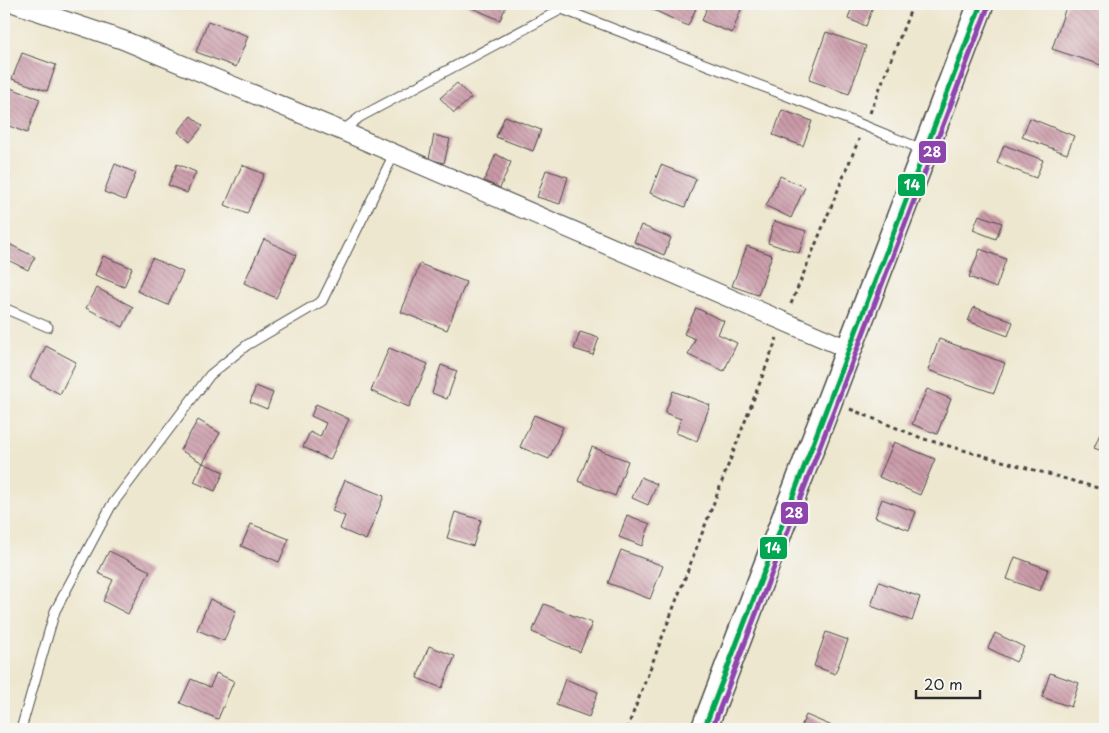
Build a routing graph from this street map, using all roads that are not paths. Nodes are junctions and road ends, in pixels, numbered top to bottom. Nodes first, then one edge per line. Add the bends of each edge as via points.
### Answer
1 (16, 4) edge
2 (981, 4) edge
3 (342, 131) junction
4 (924, 150) junction
5 (394, 154) junction
6 (4, 308) edge
7 (48, 327) dead end
8 (848, 349) junction
9 (21, 729) edge
10 (704, 729) edge

1 - 3 street via 123,40
2 - 4 main road
3 - 4 lane via 360,117 562,9
3 - 5 street
4 - 8 main road
5 - 8 street
5 - 9 lane via 322,301 247,346 210,375 111,506 55,611
6 - 7 lane
8 - 10 main road

